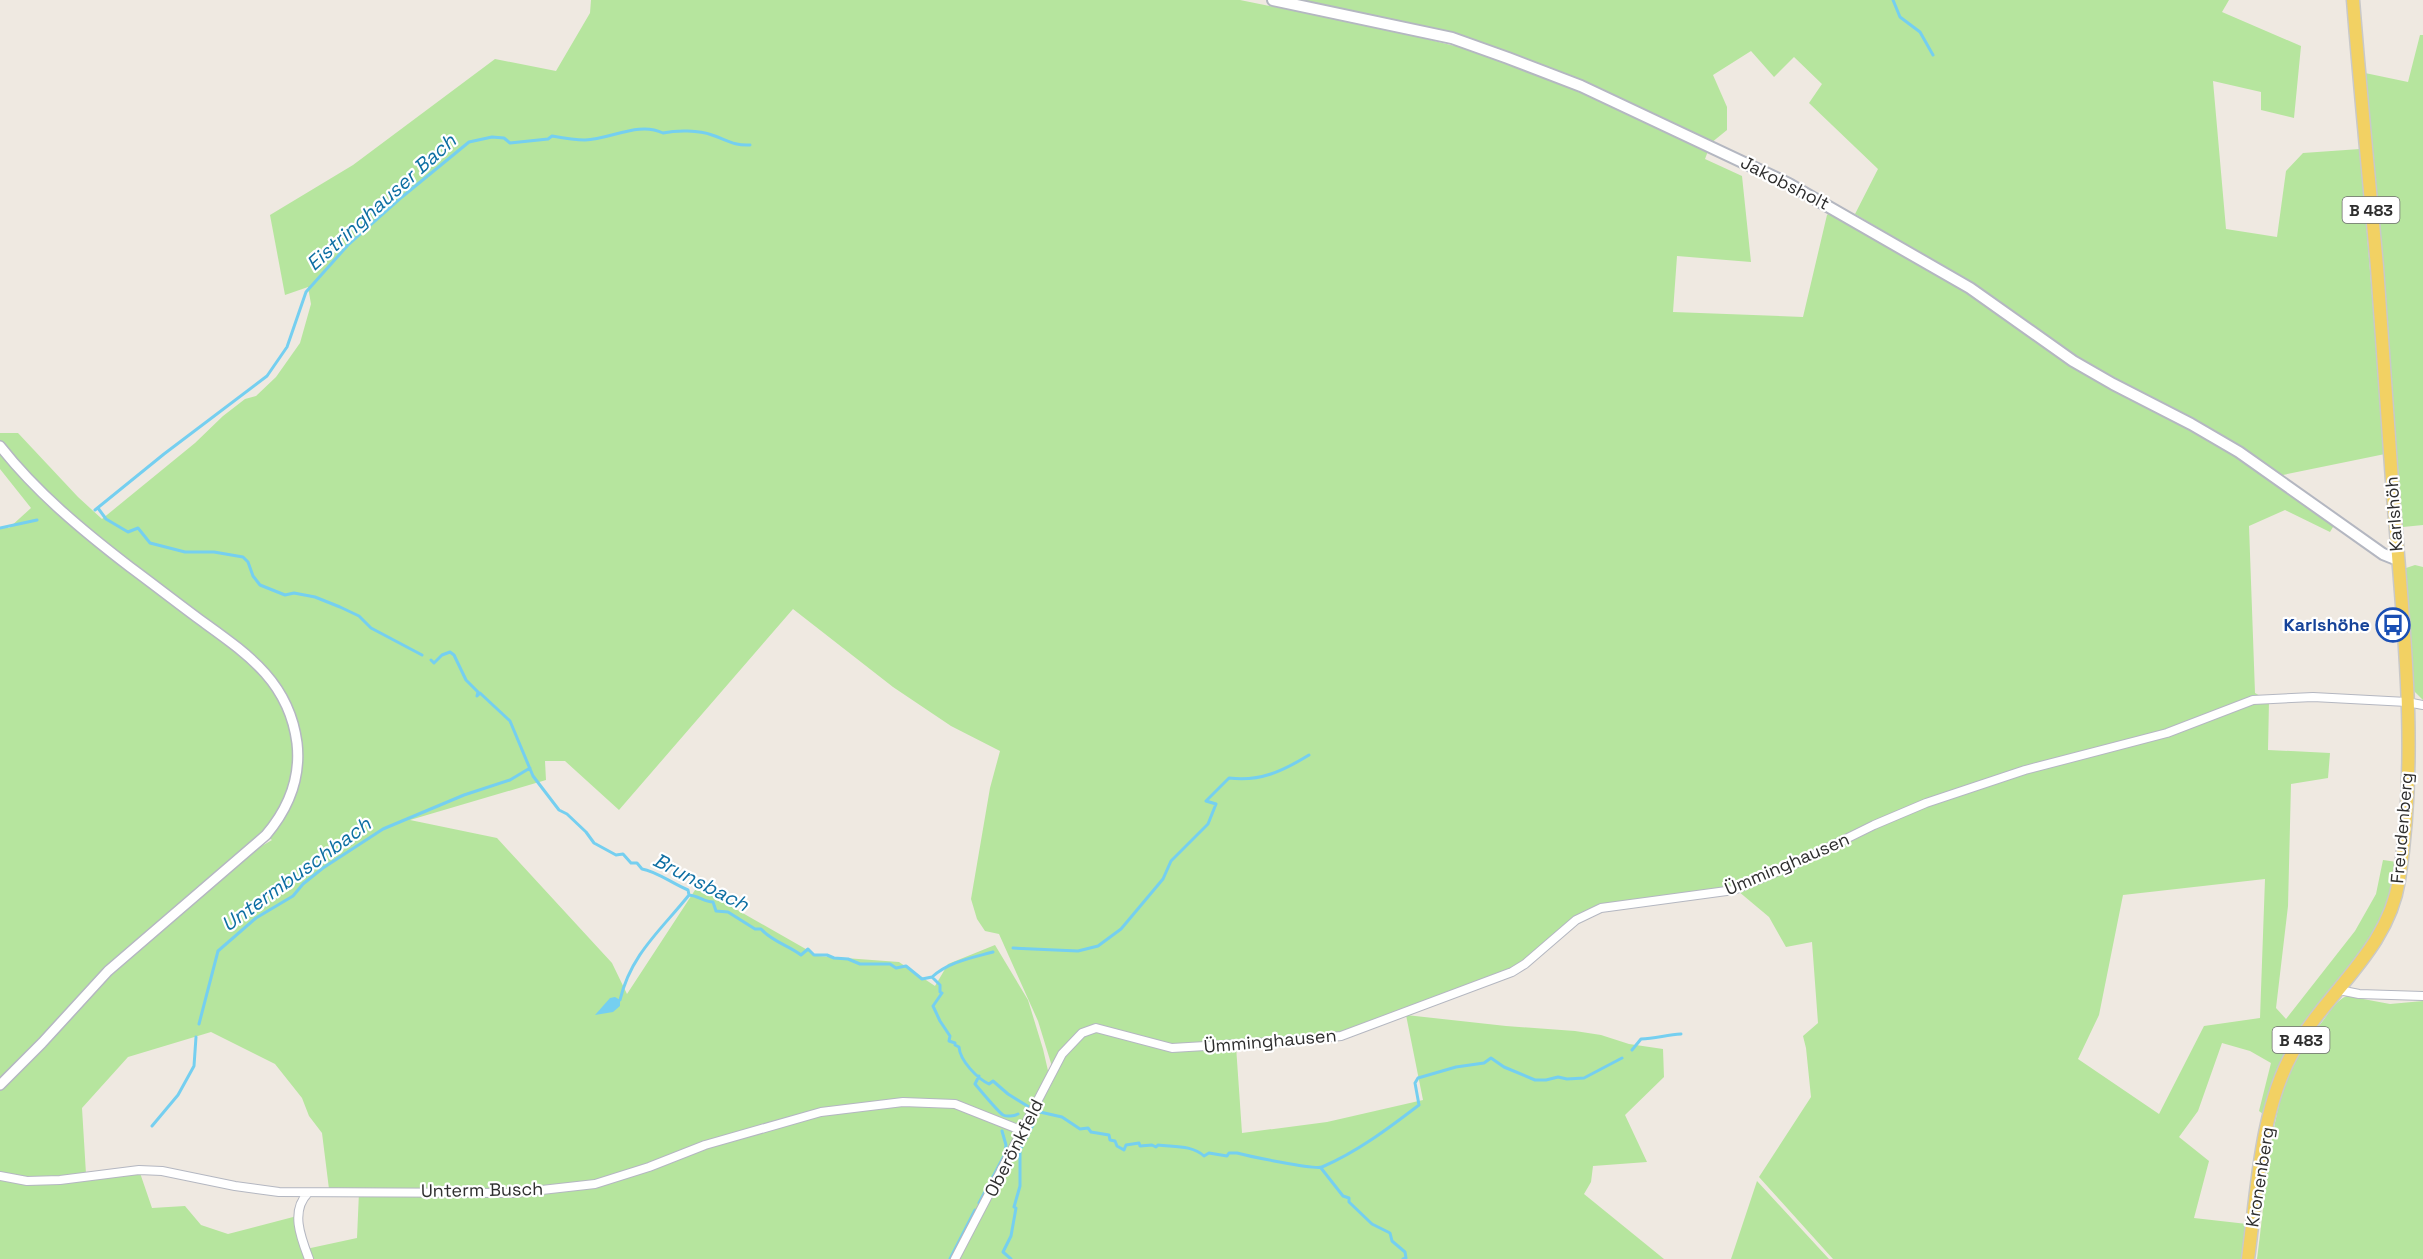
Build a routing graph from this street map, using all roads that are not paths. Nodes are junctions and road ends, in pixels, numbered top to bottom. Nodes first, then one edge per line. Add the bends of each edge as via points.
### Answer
1 (1273, 0) edge
2 (2353, 0) edge
3 (1299, 2) edge
4 (0, 446) edge
5 (2296, 493) joint
6 (2398, 560) junction
7 (2407, 702) junction
8 (2423, 705) edge
9 (2339, 990) junction
10 (2423, 996) edge
11 (1077, 1039) joint
12 (0, 1085) edge
13 (2274, 1096) joint
14 (1023, 1131) junction
15 (0, 1176) edge
16 (308, 1193) junction
17 (309, 1259) edge
18 (955, 1259) edge
19 (2248, 1259) edge

1 - 3 main road, Jakobsholt
2 - 6 main road, Karlshöh / B 483
3 - 5 main road, Jakobsholt via 1475,46 1581,86 1790,184 1970,288 2073,361 2214,436
4 - 12 street via 79,525 261,668 289,710 298,752 288,801 266,835 108,971
5 - 6 main road, Karlshöh via 2383,554
6 - 7 main road, Freudenberg / B 483
7 - 8 street, Ümminghausen
7 - 9 main road, Freudenberg / B 483 via 2399,882 2381,932
7 - 11 street, Ümminghausen via 2313,697 2253,699 2167,733 2025,770 1926,803 1734,891 1601,908 1584,915 1512,972 1341,1036 1172,1048 1096,1028
9 - 10 street
9 - 13 main road, Freudenberg / B 483 via 2295,1047
11 - 14 street, Oberönkfeld via 1062,1054
13 - 19 main road, Kronenberg / B 483
14 - 16 street, Unterm Busch via 955,1104 903,1102 821,1112 705,1145 595,1184 515,1193
14 - 18 street, Oberönkfeld
15 - 16 street, Unterm Busch via 60,1180 139,1170 162,1171 234,1186
16 - 17 street via 297,1216

